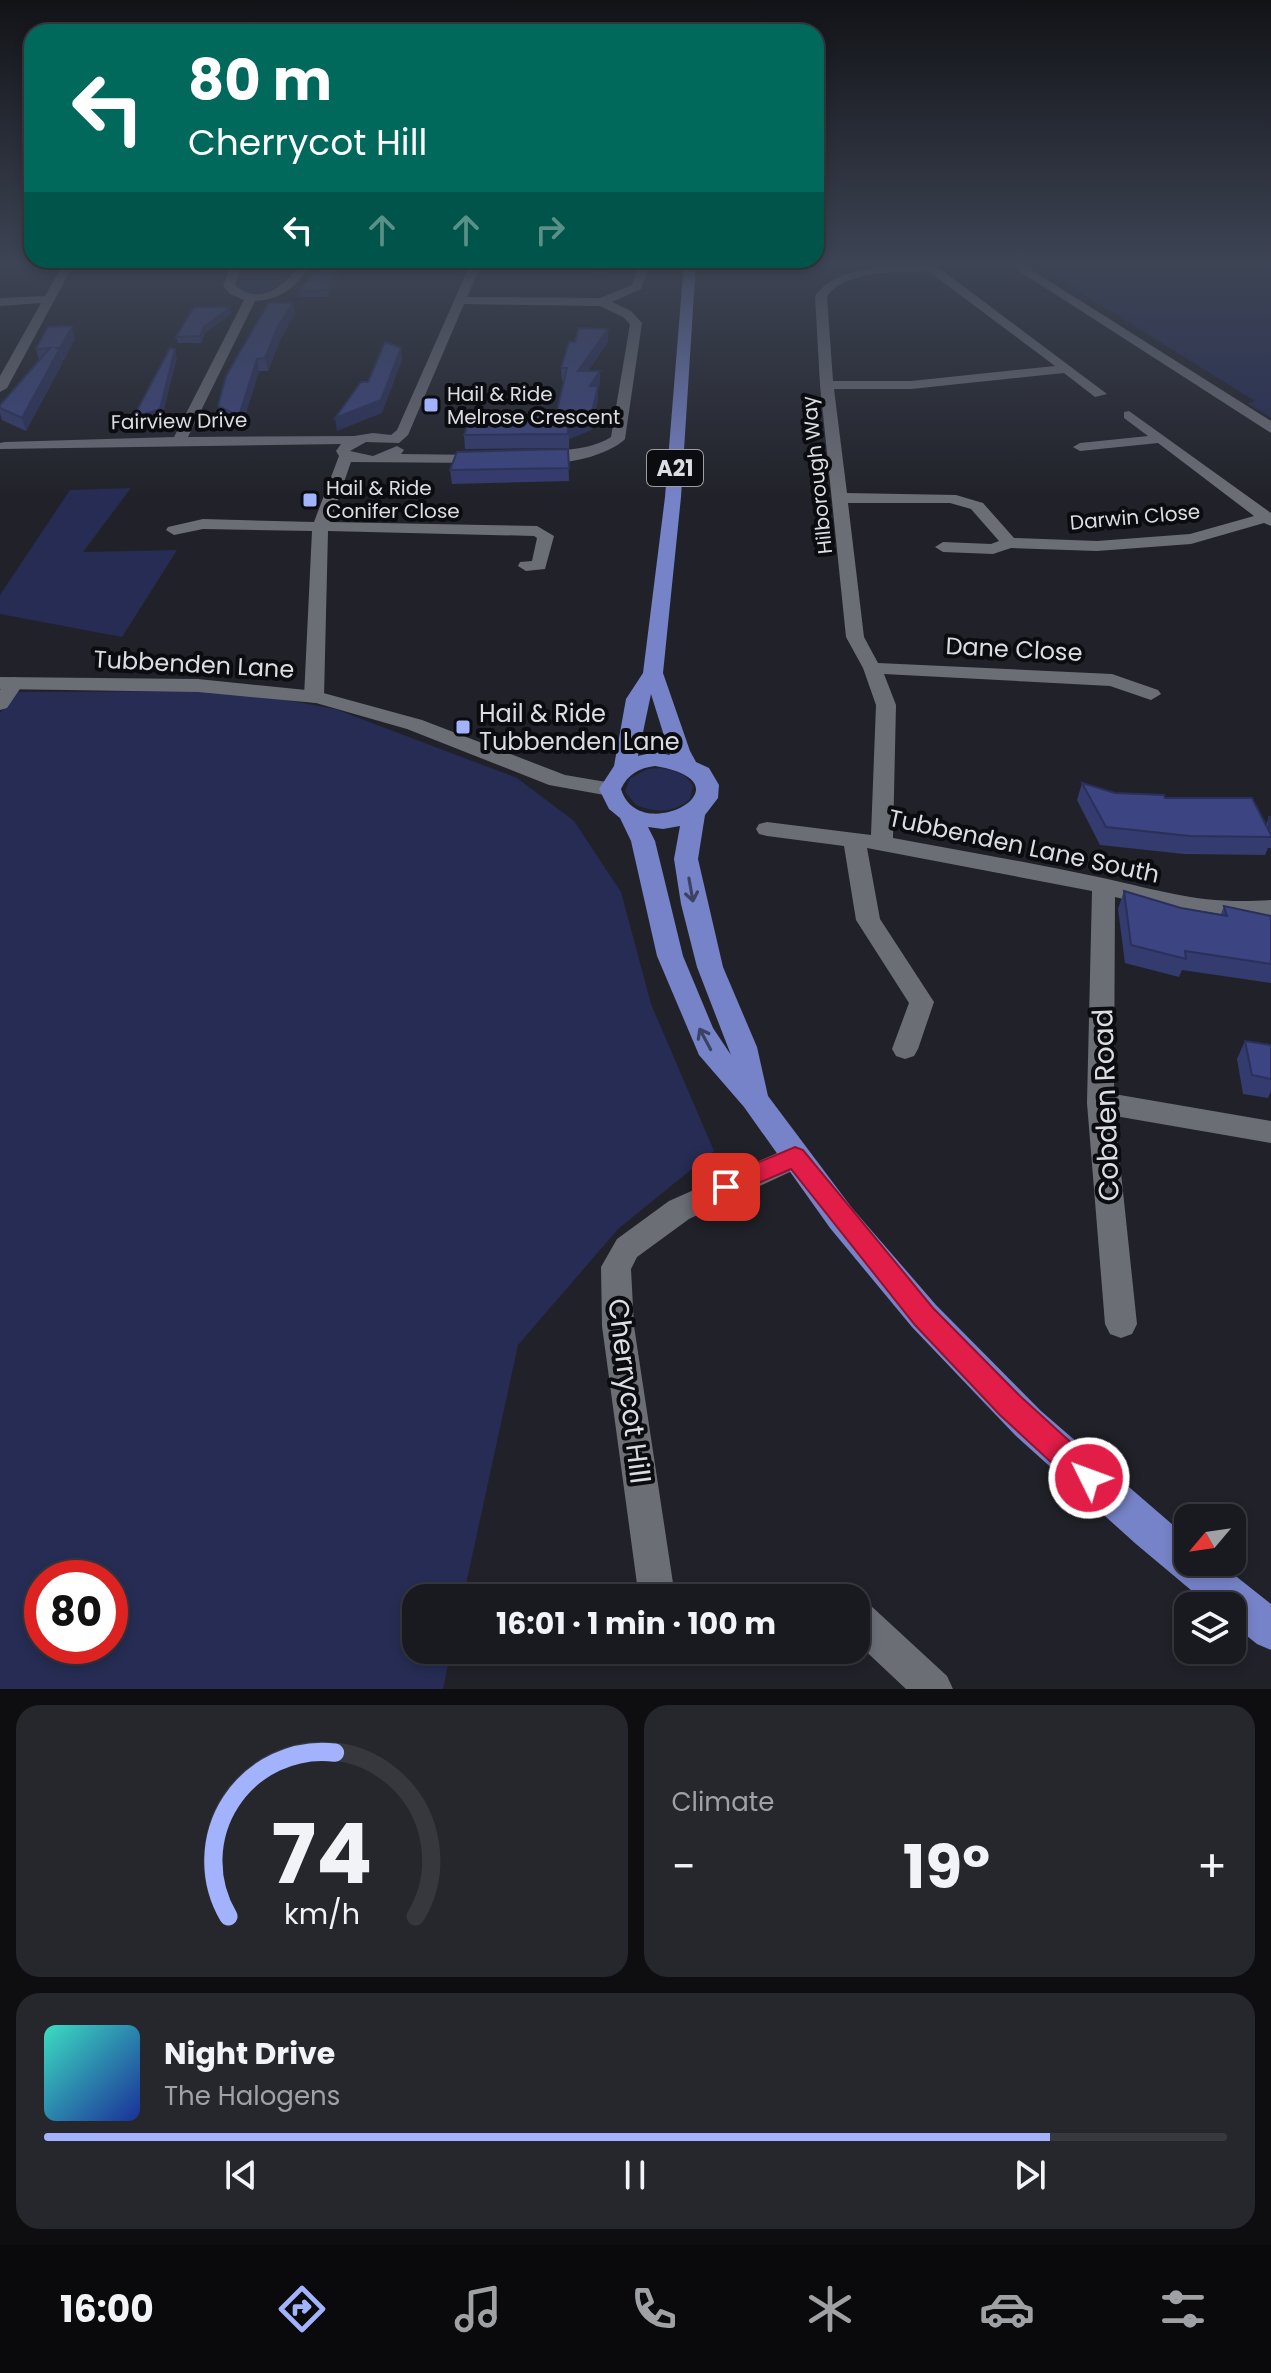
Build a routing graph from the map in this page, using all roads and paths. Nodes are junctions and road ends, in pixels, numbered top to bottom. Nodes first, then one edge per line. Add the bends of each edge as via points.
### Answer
1 (26, 341) edge
2 (229, 341) edge
3 (442, 341) edge
4 (633, 341) edge
5 (684, 341) edge
6 (823, 341) edge
7 (1028, 341) edge
8 (1134, 341) edge
9 (1066, 369) junction
10 (827, 385) junction
11 (0, 388) edge
12 (1100, 394) dead end
13 (1129, 415) dead end
14 (1271, 428) edge
15 (1158, 439) junction
16 (394, 440) junction
17 (179, 441) junction
18 (1080, 447) dead end
19 (350, 448) junction
20 (2, 450) edge
21 (533, 457) edge
22 (385, 458) junction
23 (502, 458) edge
24 (839, 498) junction
25 (1267, 519) edge
26 (320, 526) junction
27 (174, 530) dead end
28 (1009, 543) junction
29 (943, 547) dead end
30 (526, 566) dead end
31 (872, 668) junction
32 (653, 673) junction
33 (7, 683) edge
34 (1151, 694) dead end
35 (314, 697) junction
36 (0, 704) edge
37 (686, 763) junction
38 (625, 767) junction
39 (610, 789) junction
40 (694, 813) junction
41 (630, 814) junction
42 (767, 829) dead end
43 (854, 839) junction
44 (882, 843) junction
45 (1104, 886) junction
46 (1271, 908) edge
47 (905, 1049) dead end
48 (754, 1099) junction
49 (1100, 1103) junction
50 (1271, 1132) edge
51 (795, 1157) junction
52 (1121, 1324) dead end
53 (657, 1584) edge
54 (870, 1630) edge
55 (1271, 1630) edge
56 (934, 1689) edge

1 - 11 street
2 - 17 street
3 - 16 street via 403,432
4 - 21 street via 618,439 584,455
5 - 32 highway, A21
6 - 10 street, Hilborough Way
7 - 9 street
8 - 14 main road
9 - 10 street via 911,385
9 - 12 street
10 - 24 street, Hilborough Way
13 - 15 street
15 - 18 street
15 - 25 street
16 - 19 street via 384,437
16 - 22 street via 399,446 396,453
17 - 19 street, Fairview Drive
17 - 20 street, Fairview Drive
19 - 22 street via 369,461
19 - 26 street
22 - 23 street
24 - 28 street via 951,498 977,506
24 - 31 street, Hilborough Way via 855,637
25 - 28 street, Darwin Close via 1191,539 1097,546
26 - 27 street via 203,524
26 - 30 street via 537,531 546,536 539,565
26 - 35 street
28 - 29 street, Darwin Close via 993,549
31 - 34 street, Dane Close via 1112,680
31 - 44 street, Hilborough Way via 886,705
32 - 37 highway, A21 via 670,735
32 - 38 highway, A21 via 637,699
33 - 35 main road, Tubbenden Lane via 171,684
33 - 36 street
35 - 39 main road, Tubbenden Lane via 446,736 570,786
37 - 38 highway via 655,759
37 - 40 highway via 705,777 709,787 709,796
38 - 39 highway
39 - 41 highway via 618,806
40 - 41 highway via 663,821
40 -> 48 highway via 686,859 694,904 710,967 743,1047
48 -> 41 highway via 713,1055 681,988 661,927 643,841
42 - 43 street, Tubbenden Lane South
43 - 44 street, Tubbenden Lane South
43 - 47 street via 868,920 922,1002
44 - 45 street, Tubbenden Lane South
45 - 46 street, Tubbenden Lane South via 1182,906
45 - 49 street, Cobden Road
48 - 51 highway
49 - 50 street
49 - 52 street, Cobden Road
51 - 53 street, Cherrycot Hill via 679,1210 627,1248 616,1267 618,1326
51 - 55 highway via 884,1271 985,1381 1137,1520
54 - 56 street

